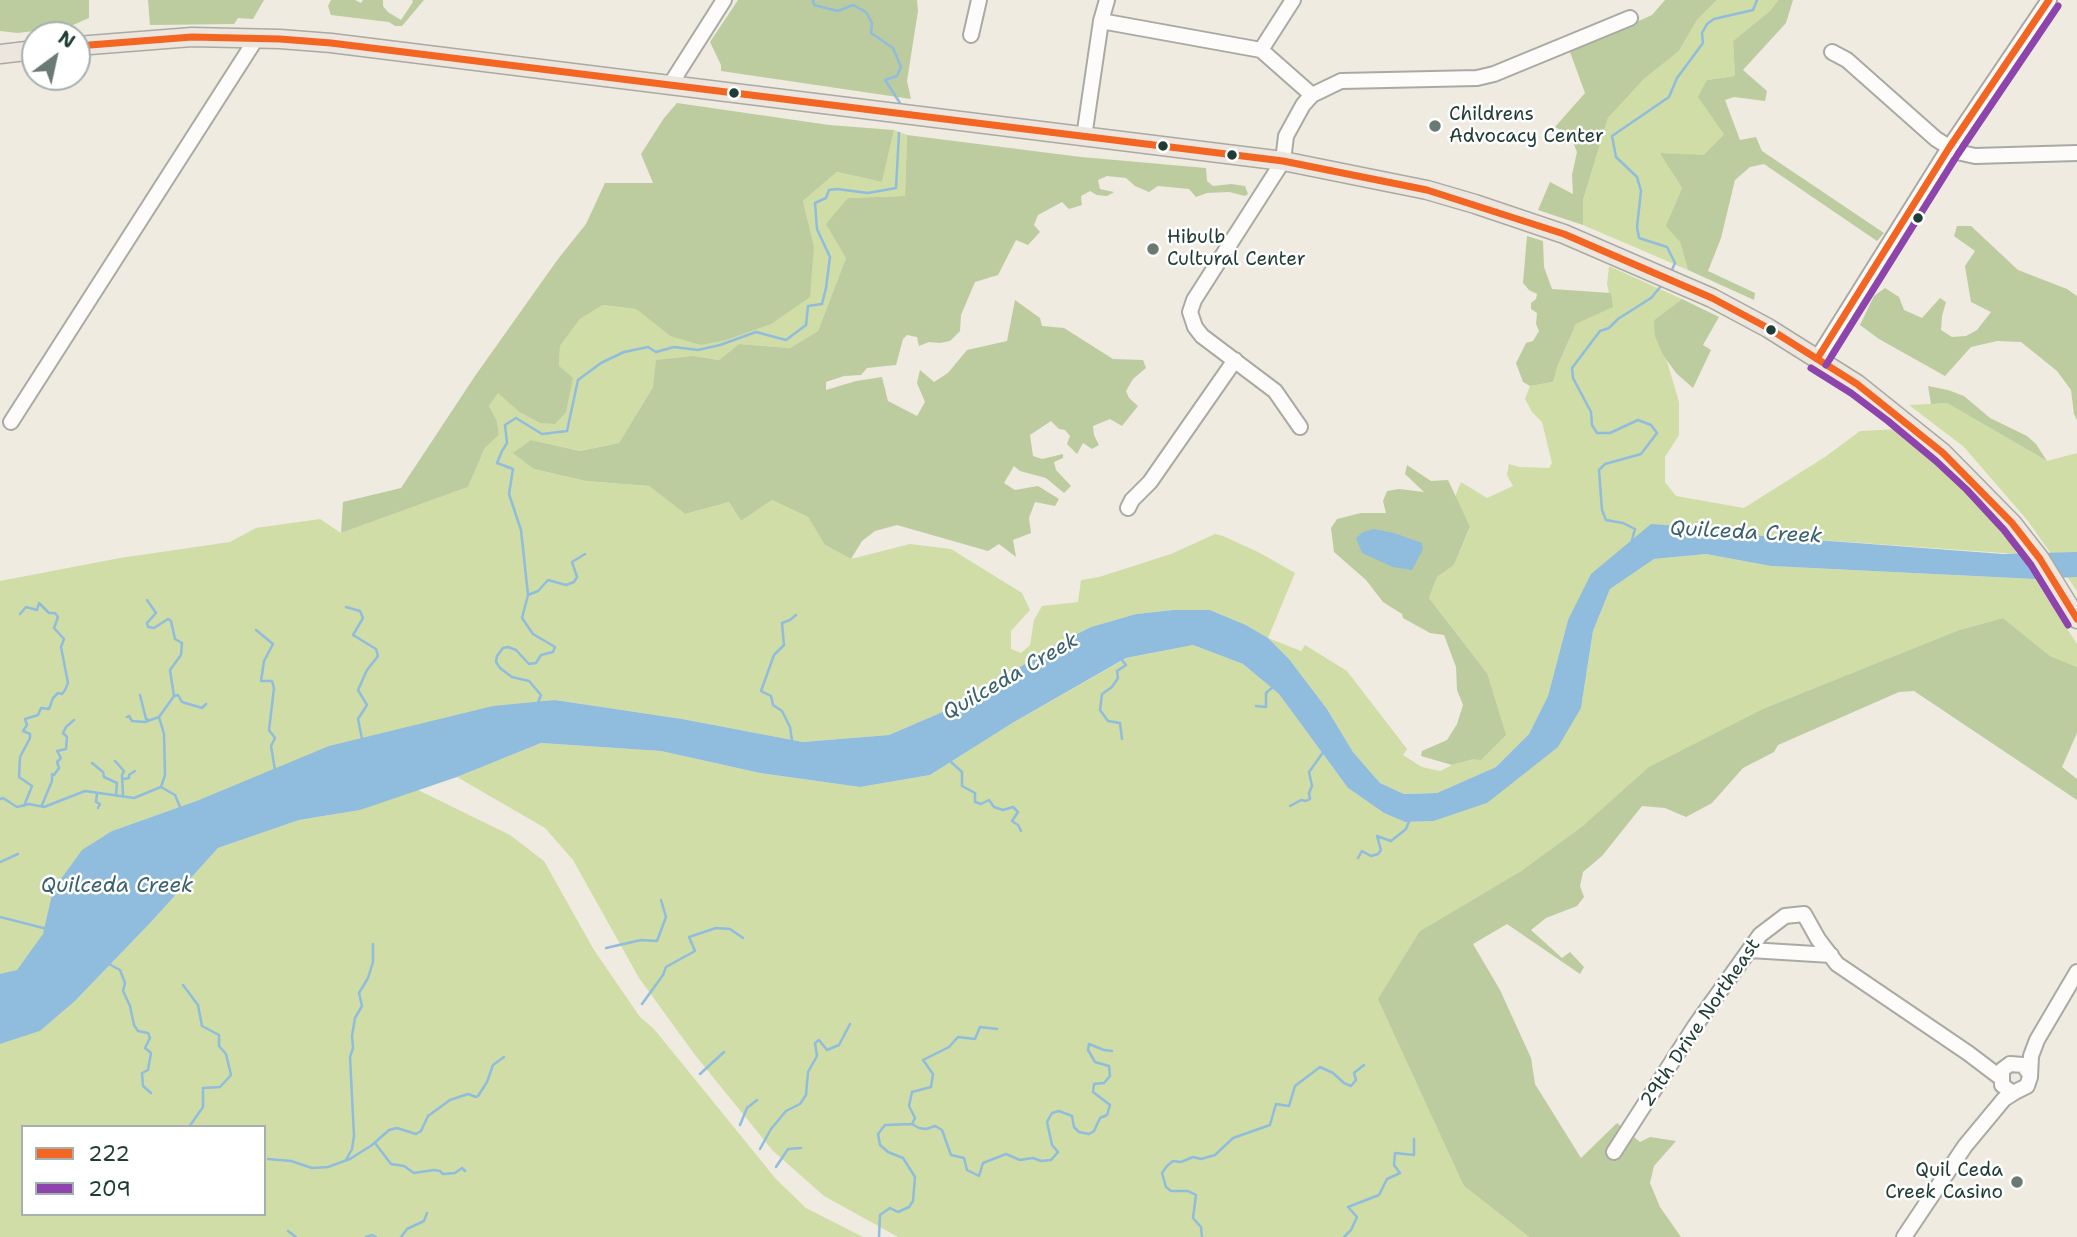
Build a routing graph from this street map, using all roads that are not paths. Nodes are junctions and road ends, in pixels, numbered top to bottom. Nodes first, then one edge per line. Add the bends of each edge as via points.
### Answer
1 (724, 0) edge
2 (979, 0) edge
3 (1107, 0) edge
4 (1293, 0) edge
5 (2049, 0) edge
6 (1630, 18) dead end
7 (1101, 21) junction
8 (971, 35) dead end
9 (256, 39) junction
10 (91, 45) edge
11 (1261, 50) junction
12 (21, 52) edge
13 (1832, 52) dead end
14 (0, 54) edge
15 (670, 85) junction
16 (1312, 95) junction
17 (1084, 137) junction
18 (1950, 148) junction
19 (2077, 153) edge
20 (1283, 161) junction
21 (1817, 359) junction
22 (1235, 360) junction
23 (11, 422) dead end
24 (1300, 427) dead end
25 (1128, 508) dead end
26 (2077, 619) edge
27 (1750, 950) junction
28 (1830, 956) junction
29 (2077, 972) edge
30 (2054, 1007) junction
31 (1968, 1053) junction
32 (2012, 1063) junction
33 (2029, 1073) junction
34 (2001, 1079) junction
35 (2015, 1092) junction
36 (1965, 1146) junction
37 (1614, 1153) dead end
38 (1904, 1237) edge

1 - 15 street
2 - 8 street
3 - 7 street
4 - 11 street
5 - 18 street
6 - 16 street via 1477,78 1340,82
7 - 11 street
7 - 17 street
9 - 10 main road via 192,37
9 - 15 main road via 331,43
9 - 23 street
11 - 16 street
12 - 14 main road
13 - 18 street
15 - 17 main road
16 - 20 street via 1286,136
17 - 20 main road
18 - 19 street via 1975,156
18 - 21 street
20 - 21 main road via 1427,190 1535,223 1712,298
20 - 22 street via 1191,308 1191,319 1202,336
21 - 26 main road via 1857,384 1943,453 2012,523
22 - 24 street via 1275,391
22 - 25 street
27 - 28 street
27 - 28 street, 29th Drive Northeast via 1772,924 1785,916 1804,914
27 - 37 street, 29th Drive Northeast
28 - 31 street
29 - 30 street
30 - 32 street
30 - 33 street via 2034,1047
31 - 32 street
31 - 34 street
32 - 33 street via 2024,1065
32 - 34 street via 2002,1070
33 - 35 street via 2027,1086
34 - 35 street via 2006,1089
34 - 36 street
35 - 36 street
36 - 38 street

